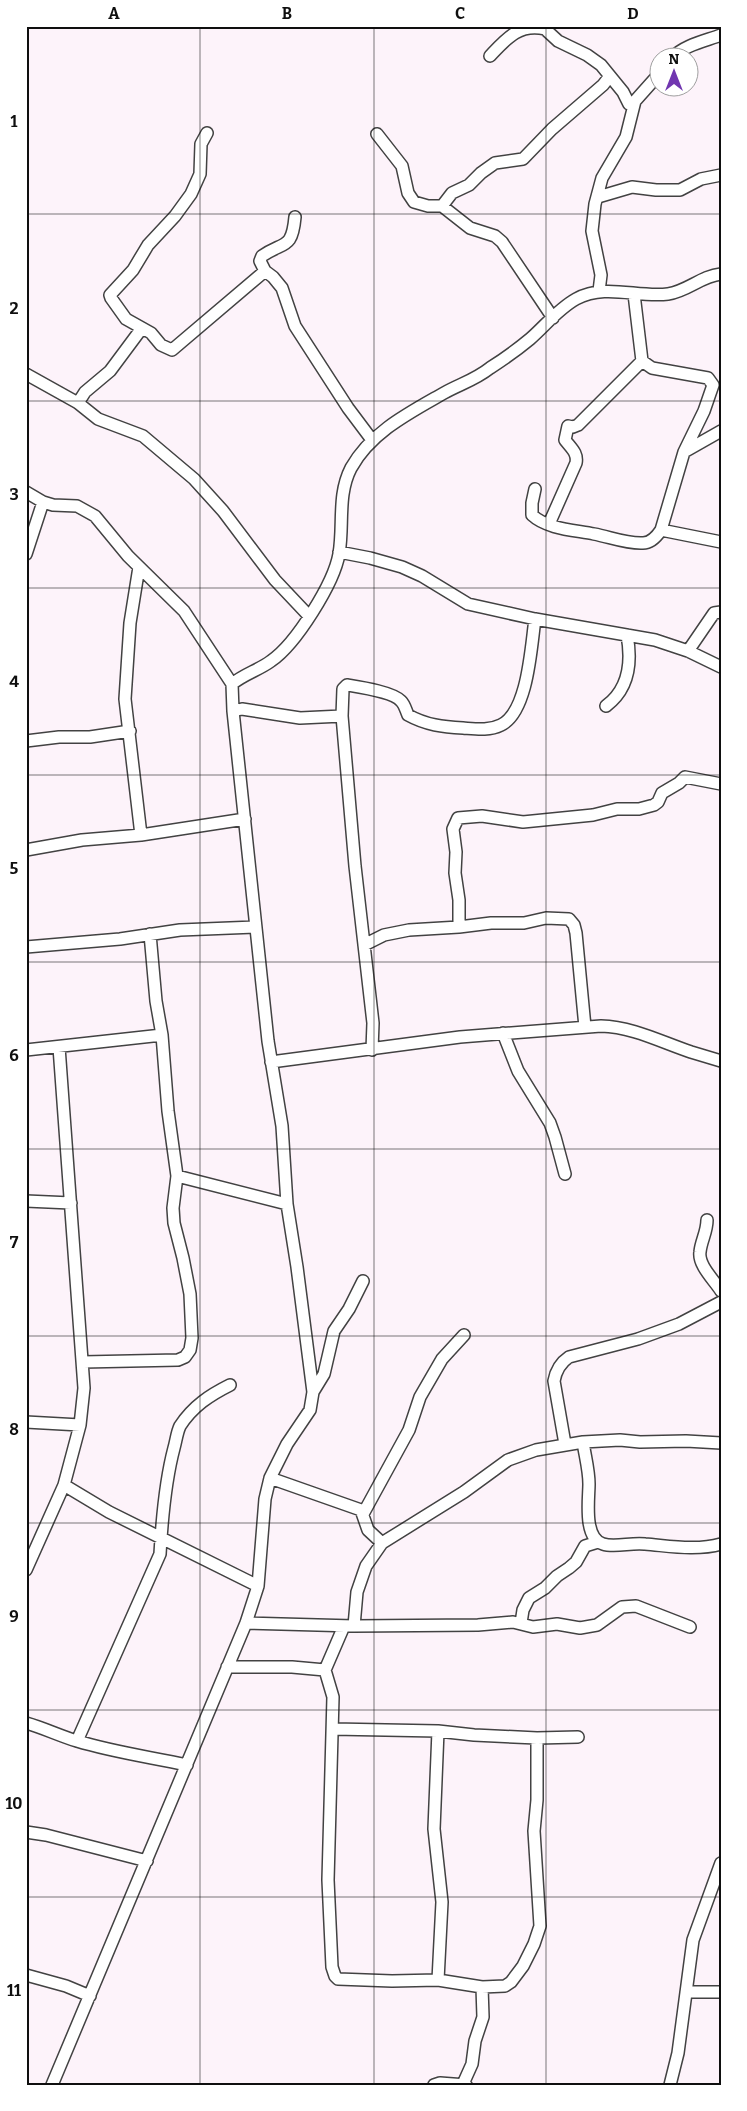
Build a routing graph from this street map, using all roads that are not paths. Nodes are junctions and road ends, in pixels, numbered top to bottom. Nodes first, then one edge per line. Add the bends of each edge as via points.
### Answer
1 (721, 36) edge
2 (687, 48) edge
3 (490, 56) dead end
4 (610, 76) junction
5 (650, 85) edge
6 (635, 102) junction
7 (207, 133) dead end
8 (377, 134) dead end
9 (721, 176) edge
10 (598, 196) junction
11 (442, 206) junction
12 (295, 217) dead end
13 (265, 271) junction
14 (721, 274) edge
15 (599, 291) junction
16 (634, 294) junction
17 (553, 318) junction
18 (142, 328) junction
19 (642, 361) junction
20 (26, 374) edge
21 (78, 403) junction
22 (721, 431) edge
23 (372, 440) junction
24 (684, 452) junction
25 (535, 490) dead end
26 (26, 492) edge
27 (43, 502) junction
28 (549, 524) junction
29 (661, 530) junction
30 (721, 542) edge
31 (339, 552) junction
32 (26, 554) edge
33 (139, 567) junction
34 (721, 612) edge
35 (309, 616) junction
36 (535, 619) junction
37 (627, 635) junction
38 (688, 650) junction
39 (721, 666) edge
40 (232, 684) junction
41 (606, 706) dead end
42 (233, 711) junction
43 (342, 716) junction
44 (130, 731) junction
45 (26, 741) edge
46 (721, 784) edge
47 (245, 819) junction
48 (141, 836) junction
49 (26, 850) edge
50 (255, 927) junction
51 (459, 927) junction
52 (150, 934) junction
53 (364, 945) junction
54 (26, 947) edge
55 (585, 1027) junction
56 (503, 1033) junction
57 (162, 1036) junction
58 (59, 1047) junction
59 (26, 1050) edge
60 (372, 1050) junction
61 (721, 1060) edge
62 (271, 1062) junction
63 (565, 1174) dead end
64 (177, 1176) junction
65 (26, 1201) edge
66 (71, 1202) junction
67 (287, 1204) junction
68 (707, 1220) dead end
69 (364, 1281) dead end
70 (721, 1290) edge
71 (721, 1302) edge
72 (464, 1335) dead end
73 (83, 1362) junction
74 (230, 1385) dead end
75 (313, 1392) junction
76 (26, 1422) edge
77 (80, 1425) junction
78 (583, 1442) junction
79 (721, 1443) edge
80 (565, 1444) junction
81 (270, 1478) junction
82 (64, 1485) junction
83 (364, 1514) junction
84 (159, 1536) junction
85 (598, 1542) junction
86 (382, 1543) junction
87 (721, 1544) edge
88 (26, 1570) edge
89 (258, 1586) junction
90 (246, 1623) junction
91 (521, 1623) junction
92 (349, 1626) junction
93 (690, 1627) dead end
94 (227, 1666) junction
95 (325, 1670) junction
96 (26, 1723) edge
97 (332, 1729) junction
98 (438, 1731) junction
99 (578, 1737) dead end
100 (537, 1738) junction
101 (77, 1741) junction
102 (187, 1765) junction
103 (26, 1832) edge
104 (147, 1860) junction
105 (721, 1863) edge
106 (26, 1975) edge
107 (438, 1980) junction
108 (482, 1987) junction
109 (686, 1992) junction
110 (721, 1992) edge
111 (90, 1996) junction
112 (465, 2084) edge
113 (52, 2085) edge
114 (434, 2085) edge
115 (670, 2085) edge

1 - 2 street
3 - 4 street via 502,42 523,28 545,29 558,42 594,59
4 - 6 street via 629,104
4 - 11 street via 523,159 495,163 469,185 452,193
5 - 6 street
6 - 10 street via 626,137 602,178
7 - 18 street via 201,144 200,174 191,194 110,295 122,316
8 - 11 street via 402,166 408,193 414,202
9 - 10 street via 701,179 680,190 632,187
10 - 15 street via 592,231 601,275
11 - 17 street via 470,228 495,236 502,242
12 - 13 street via 291,239 262,256 260,261
13 - 18 street via 172,350
13 - 23 street via 279,283 295,326
14 - 16 street via 709,275 676,292
15 - 16 street via 618,290
15 - 17 street via 576,299
16 - 19 street
17 - 23 street via 529,340 472,381 445,392 397,420
18 - 21 street via 110,371 85,392
19 - 24 street via 652,368 708,378 713,385
19 - 28 street via 578,425 568,426 565,440 574,450 576,464
20 - 21 street
21 - 35 street via 98,419 144,436 194,479
22 - 24 street
23 - 31 street via 351,469 345,484
24 - 29 street
25 - 28 street via 532,515
26 - 27 street
27 - 32 street
27 - 33 street via 53,506 77,506 95,516
28 - 29 street via 645,544 656,538
29 - 30 street
31 - 35 street via 328,587
31 - 36 street via 402,567 468,604
33 - 40 street via 184,611
33 - 44 street via 126,680
34 - 38 street via 714,613
35 - 40 street via 273,660
36 - 37 street
36 - 43 street via 526,682 514,714 503,724 485,729 436,727 408,716 399,698 347,685 343,688
37 - 38 street
37 - 41 street via 630,664 617,698
38 - 39 street
40 - 42 street
42 - 43 street via 242,709 300,718
42 - 47 street
43 - 53 street
44 - 45 street
44 - 48 street
46 - 51 street via 685,777 662,792 654,805 593,815 523,822 482,816 458,818 453,828
47 - 48 street
47 - 50 street
48 - 49 street via 82,840
50 - 52 street
50 - 62 street
51 - 53 street via 409,930 384,935
51 - 55 street via 491,922 524,923 546,918 569,919 576,933
52 - 54 street
52 - 57 street
53 - 60 street via 373,1023
55 - 56 street
55 - 61 street via 616,1026
56 - 60 street
56 - 63 street via 518,1071 550,1123
57 - 58 street
57 - 64 street
58 - 59 street
58 - 66 street
60 - 62 street
62 - 67 street via 282,1126
64 - 67 street
64 - 73 street via 174,1223 190,1294 190,1350 178,1360
65 - 66 street
66 - 73 street
67 - 75 street
68 - 70 street via 700,1260
69 - 75 street via 334,1331 326,1367
71 - 80 street via 638,1339 569,1357 561,1362 554,1381
72 - 83 street via 437,1366 420,1397 409,1430
73 - 77 street
74 - 84 street via 207,1396 179,1427
75 - 81 street via 310,1410 287,1444
76 - 77 street
77 - 82 street
78 - 79 street
78 - 80 street
78 - 85 street via 589,1483 588,1518
80 - 86 street via 508,1460 464,1492
81 - 83 street via 361,1510
81 - 89 street via 265,1500
82 - 84 street via 109,1512
82 - 88 street
83 - 86 street via 368,1530
84 - 89 street
84 - 101 street via 160,1554
85 - 87 street via 684,1548
85 - 91 street via 585,1546 576,1562 529,1598
86 - 92 street via 366,1566
89 - 90 street
90 - 92 street
90 - 94 street
91 - 92 street
91 - 93 street via 533,1627 557,1624 573,1628 590,1627 604,1621 616,1610 636,1606
92 - 95 street
94 - 95 street
94 - 102 street
95 - 97 street via 332,1697
96 - 101 street
97 - 98 street
97 - 107 street via 328,1880 334,1976 345,1980
98 - 100 street
98 - 107 street via 434,1830 442,1902
99 - 100 street
100 - 108 street via 534,1831 540,1926 527,1959 511,1982 505,1986
101 - 102 street
102 - 104 street
103 - 104 street
104 - 111 street
105 - 109 street via 693,1940
106 - 111 street
107 - 108 street
108 - 112 street via 482,2024
109 - 110 street
109 - 115 street
111 - 113 street
112 - 114 street

